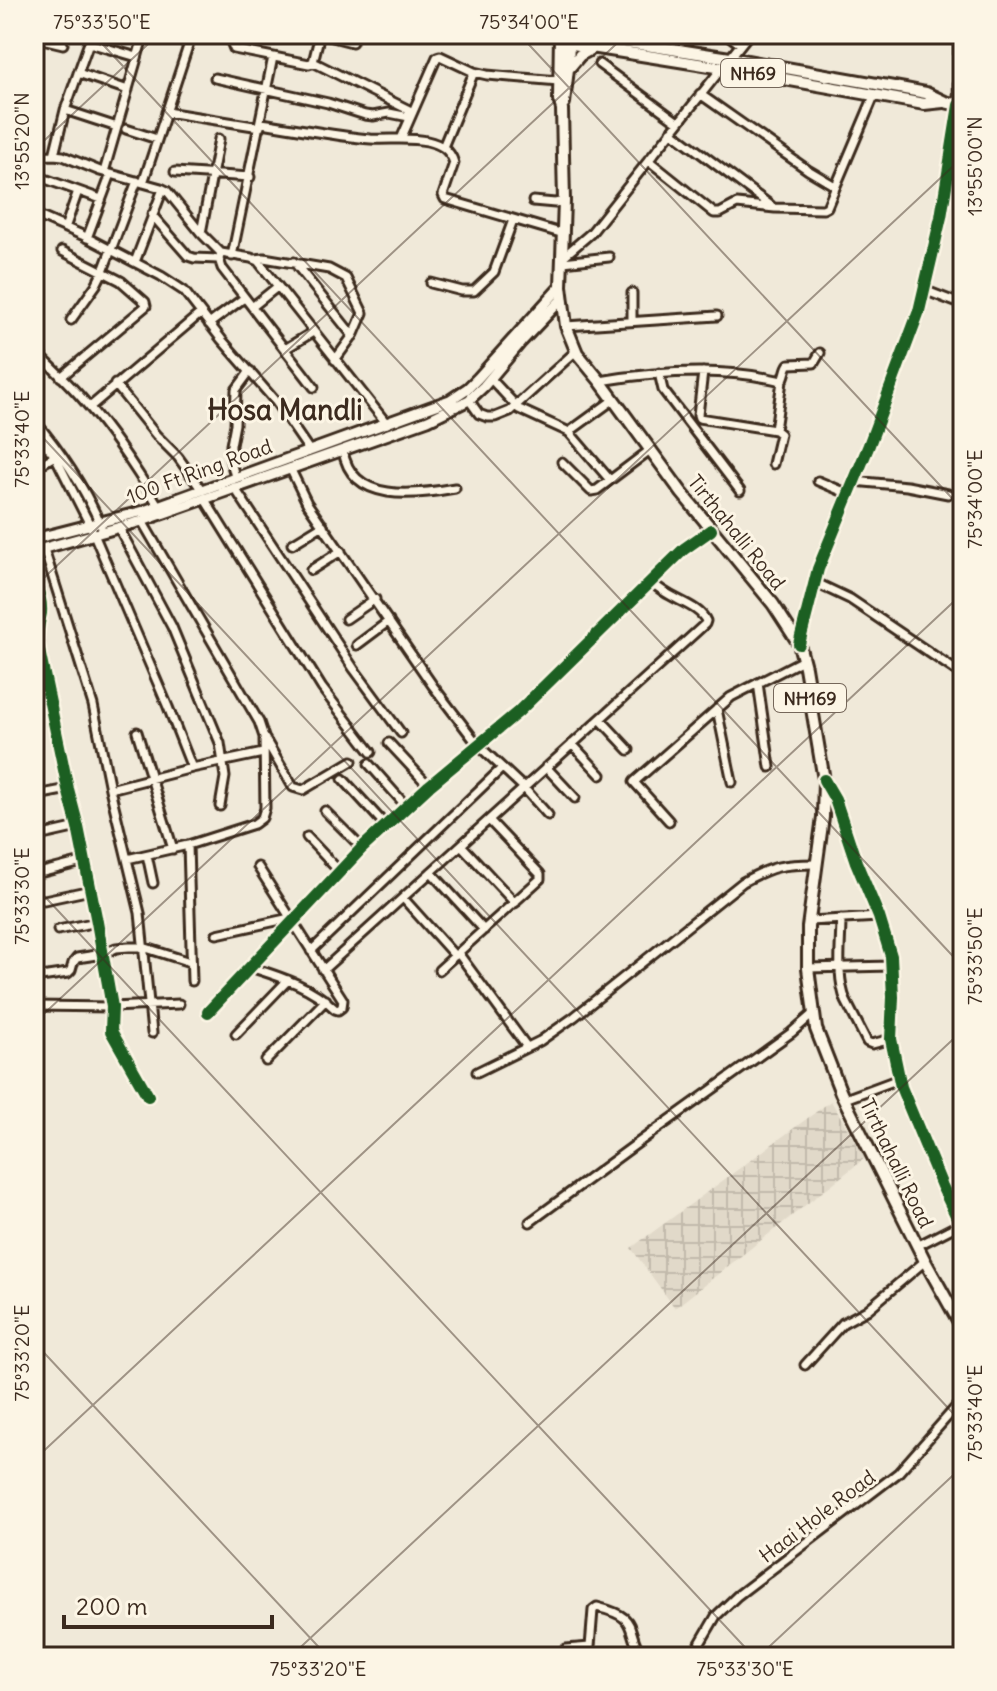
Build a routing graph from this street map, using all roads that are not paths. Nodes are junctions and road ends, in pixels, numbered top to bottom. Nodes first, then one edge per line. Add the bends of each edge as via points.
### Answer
1 (92, 34) edge
2 (144, 34) edge
3 (192, 34) edge
4 (236, 34) edge
5 (321, 34) edge
6 (727, 34) edge
7 (749, 34) edge
8 (960, 34) edge
9 (588, 35) edge
10 (34, 37) edge
11 (566, 37) edge
12 (352, 42) dead end
13 (89, 43) junction
14 (63, 44) dead end
15 (740, 44) junction
16 (595, 47) junction
17 (137, 57) junction
18 (273, 57) junction
19 (313, 62) junction
20 (726, 63) junction
21 (599, 64) dead end
22 (568, 69) junction
23 (474, 72) junction
24 (78, 73) junction
25 (215, 78) dead end
26 (559, 81) junction
27 (267, 89) junction
28 (128, 90) junction
29 (700, 94) junction
30 (874, 96) junction
31 (945, 102) junction
32 (961, 106) edge
33 (562, 109) junction
34 (65, 110) junction
35 (166, 112) junction
36 (410, 114) junction
37 (678, 122) junction
38 (260, 125) junction
39 (117, 127) junction
40 (126, 129) dead end
41 (671, 131) junction
42 (157, 139) junction
43 (219, 139) dead end
44 (401, 139) junction
45 (443, 147) junction
46 (54, 155) junction
47 (34, 156) edge
48 (648, 160) junction
49 (175, 172) dead end
50 (108, 173) junction
51 (213, 174) junction
52 (34, 175) edge
53 (250, 177) junction
54 (140, 182) junction
55 (835, 186) junction
56 (163, 189) junction
57 (78, 191) junction
58 (101, 199) junction
59 (533, 201) dead end
60 (564, 201) junction
61 (772, 207) junction
62 (34, 214) edge
63 (152, 215) junction
64 (513, 220) junction
65 (65, 228) junction
66 (201, 233) junction
67 (564, 234) junction
68 (87, 238) junction
69 (111, 250) junction
70 (62, 251) dead end
71 (220, 256) junction
72 (232, 256) junction
73 (609, 257) dead end
74 (255, 259) junction
75 (563, 260) junction
76 (135, 262) junction
77 (294, 262) junction
78 (103, 271) junction
79 (431, 283) dead end
80 (561, 286) junction
81 (277, 287) junction
82 (924, 290) junction
83 (632, 293) dead end
84 (244, 298) junction
85 (561, 300) junction
86 (963, 305) edge
87 (252, 307) junction
88 (201, 313) junction
89 (717, 316) dead end
90 (71, 320) dead end
91 (632, 321) junction
92 (209, 324) junction
93 (566, 326) junction
94 (313, 332) junction
95 (353, 336) junction
96 (285, 349) junction
97 (34, 350) edge
98 (576, 351) junction
99 (820, 353) dead end
100 (335, 360) junction
101 (250, 371) junction
102 (703, 372) junction
103 (659, 373) junction
104 (61, 377) junction
105 (490, 378) junction
106 (600, 381) junction
107 (782, 381) junction
108 (115, 384) junction
109 (314, 387) dead end
110 (469, 400) junction
111 (613, 400) junction
112 (514, 406) junction
113 (90, 407) junction
114 (34, 420) edge
115 (387, 424) junction
116 (775, 430) junction
117 (34, 431) edge
118 (569, 432) junction
119 (38, 440) edge
120 (309, 450) junction
121 (650, 450) junction
122 (343, 451) junction
123 (55, 456) junction
124 (562, 462) dead end
125 (773, 464) dead end
126 (34, 468) edge
127 (290, 468) junction
128 (610, 480) junction
129 (818, 481) dead end
130 (854, 481) junction
131 (234, 482) junction
132 (455, 488) dead end
133 (740, 491) dead end
134 (203, 494) junction
135 (849, 494) junction
136 (948, 494) dead end
137 (158, 505) junction
138 (142, 521) junction
139 (323, 525) junction
140 (119, 528) junction
141 (97, 529) junction
142 (711, 530) junction
143 (34, 539) edge
144 (292, 544) dead end
145 (39, 550) edge
146 (341, 551) junction
147 (311, 570) dead end
148 (34, 579) edge
149 (652, 582) junction
150 (814, 582) junction
151 (375, 599) junction
152 (346, 619) dead end
153 (389, 621) junction
154 (36, 630) edge
155 (799, 644) junction
156 (357, 645) dead end
157 (803, 660) junction
158 (961, 674) dead end
159 (758, 683) junction
160 (717, 709) junction
161 (600, 719) junction
162 (137, 732) dead end
163 (401, 733) dead end
164 (265, 739) junction
165 (389, 743) dead end
166 (572, 744) junction
167 (478, 745) junction
168 (629, 750) dead end
169 (371, 752) dead end
170 (263, 753) junction
171 (223, 761) junction
172 (352, 761) dead end
173 (369, 764) dead end
174 (546, 767) junction
175 (770, 767) dead end
176 (192, 768) junction
177 (502, 768) junction
178 (601, 775) dead end
179 (34, 776) edge
180 (152, 778) junction
181 (343, 779) dead end
182 (824, 780) junction
183 (732, 782) dead end
184 (429, 786) junction
185 (524, 788) junction
186 (68, 789) junction
187 (110, 789) junction
188 (575, 798) dead end
189 (220, 806) dead end
190 (407, 807) junction
191 (325, 811) dead end
192 (548, 815) dead end
193 (489, 820) junction
194 (669, 821) dead end
195 (386, 826) junction
196 (78, 827) junction
197 (34, 837) edge
198 (307, 837) dead end
199 (188, 845) junction
200 (461, 845) junction
201 (362, 848) junction
202 (173, 849) junction
203 (147, 855) junction
204 (127, 859) junction
205 (86, 861) junction
206 (816, 864) junction
207 (258, 867) dead end
208 (339, 871) junction
209 (43, 872) dead end
210 (431, 872) junction
211 (153, 883) dead end
212 (91, 890) junction
213 (403, 898) junction
214 (44, 900) dead end
215 (515, 903) junction
216 (879, 917) junction
217 (841, 919) junction
218 (291, 920) junction
219 (809, 921) junction
220 (97, 922) junction
221 (58, 930) dead end
222 (484, 930) junction
223 (217, 934) dead end
224 (143, 947) junction
225 (311, 951) junction
226 (103, 954) junction
227 (457, 955) junction
228 (190, 962) junction
229 (891, 966) junction
230 (250, 967) junction
231 (840, 967) junction
232 (808, 968) junction
233 (323, 970) junction
234 (439, 970) dead end
235 (34, 978) edge
236 (288, 980) junction
237 (192, 981) dead end
238 (326, 1000) junction
239 (179, 1004) dead end
240 (150, 1005) junction
241 (34, 1006) edge
242 (112, 1007) junction
243 (208, 1012) dead end
244 (814, 1013) junction
245 (152, 1033) dead end
246 (236, 1034) dead end
247 (891, 1039) junction
248 (527, 1047) junction
249 (266, 1061) dead end
250 (477, 1072) dead end
251 (899, 1079) junction
252 (148, 1096) dead end
253 (845, 1099) junction
254 (530, 1222) dead end
255 (961, 1223) edge
256 (917, 1246) junction
257 (925, 1261) junction
258 (963, 1329) edge
259 (805, 1365) dead end
260 (963, 1399) edge
261 (558, 1657) edge
262 (642, 1657) edge
263 (692, 1657) edge

1 - 13 street
2 - 17 street
3 - 35 street
4 - 18 street via 234,49
5 - 12 street
5 - 19 street
6 - 15 street
7 - 15 street
8 - 32 main road
9 - 11 highway, NH69
9 - 20 highway, NH69
10 - 14 street
11 - 16 highway, NH69
11 - 22 highway, NH169
11 - 26 highway, Tirthahalli Road / NH169
13 - 17 street
13 - 24 street
15 - 20 street
16 - 20 highway, NH69
16 - 22 highway
17 - 28 street
18 - 19 street
18 - 27 street
19 - 36 street
20 - 29 street
20 - 30 highway, NH69
20 - 31 highway, NH69 via 926,93
21 - 37 street
22 - 33 highway, NH169
23 - 26 street
23 - 36 street via 437,57
23 - 45 street
24 - 28 street
24 - 34 street
25 - 27 street
26 - 33 highway, Tirthahalli Road / NH169
27 - 36 street via 365,115
27 - 38 street
28 - 39 street
29 - 37 street
29 - 55 street
30 - 31 highway, NH69
30 - 55 street
31 - 32 highway, NH69
32 - 82 street
33 - 60 highway, Tirthahalli Road / NH169
34 - 39 street
34 - 46 street
35 - 38 street
35 - 42 street
36 - 44 street
37 - 41 street
38 - 44 street
38 - 53 street
39 - 50 street
40 - 42 street
41 - 48 street
41 - 61 street
42 - 54 street
43 - 51 street
44 - 45 street
45 - 64 street via 454,163 445,199
46 - 47 street
46 - 50 street
48 - 61 street via 714,213 737,204
48 - 75 street
49 - 51 street
50 - 54 street
50 - 58 street
51 - 53 street
51 - 66 street
52 - 57 street
53 - 72 street
54 - 56 street
54 - 69 street
55 - 61 street via 823,209
56 - 63 street
56 - 66 street
57 - 58 street
57 - 65 street
58 - 68 street
59 - 60 street
60 - 67 highway, Tirthahalli Road / NH169
62 - 65 street
63 - 71 street via 188,256
63 - 76 street
64 - 67 street
64 - 79 street via 494,272 474,291
65 - 68 street
66 - 71 street
67 - 75 highway, Tirthahalli Road / NH169
68 - 69 street
69 - 76 street
69 - 78 street
70 - 78 street
71 - 72 street
71 - 84 street via 222,268
72 - 74 street
73 - 75 street
74 - 77 street
74 - 81 street
75 - 80 highway, Tirthahalli Road / NH169
76 - 88 street via 184,291
77 - 95 street
77 - 95 street via 346,278 363,313
78 - 90 street
78 - 104 street via 145,302 145,308
80 - 85 highway, Tirthahalli Road / NH169
80 - 115 main road, 100 Ft Ring Road via 468,388
81 - 87 street
81 - 94 street
82 - 86 street
82 - 130 street
83 - 91 street
84 - 87 street
84 - 92 street
85 - 93 highway, Tirthahalli Road / NH169
85 - 105 main road, 100 Ft Ring Road
87 - 96 street
88 - 92 street
88 - 108 street
89 - 91 street
91 - 93 street
92 - 101 street
93 - 98 highway, Tirthahalli Road / NH169
94 - 96 street
94 - 100 street
95 - 100 street
96 - 109 street
97 - 104 street
98 - 106 highway, Tirthahalli Road / NH169
98 - 112 street
99 - 107 street via 814,363 789,364
100 - 115 street
101 - 120 street
101 - 131 street via 236,390
102 - 103 street
102 - 107 street
102 - 116 street via 699,418
103 - 106 street
103 - 133 street via 663,390
104 - 113 street
105 - 110 main road, 100 Ft Ring Road
105 - 112 street
106 - 111 highway, Tirthahalli Road / NH169
107 - 116 street
108 - 113 street
108 - 134 street
110 - 112 street via 487,417
110 - 122 main road, 100 Ft Ring Road
111 - 118 street
111 - 121 highway, Tirthahalli Road / NH169
112 - 118 street
113 - 137 street
114 - 141 street via 61,454
115 - 120 main road, 100 Ft Ring Road
116 - 125 street via 780,434
117 - 119 street
118 - 128 street
119 - 123 street
120 - 131 main road, 100 Ft Ring Road
121 - 128 street
121 - 142 highway, Tirthahalli Road / NH169
122 - 127 main road, 100 Ft Ring Road
122 - 132 street via 346,466 359,481 381,491 412,494
123 - 126 street
123 - 141 street
124 - 128 street via 591,491
127 - 131 main road, 100 Ft Ring Road
127 - 139 street
129 - 135 street
130 - 135 street
130 - 136 street
131 - 134 main road, 100 Ft Ring Road
131 - 163 street
134 - 137 main road, 100 Ft Ring Road
134 - 138 main road, 100 Ft Ring Road
134 - 169 street via 322,688
135 - 150 street
137 - 141 main road, 100 Ft Ring Road
138 - 140 main road, 100 Ft Ring Road
138 - 164 street
139 - 144 street
139 - 146 street
140 - 141 main road, 100 Ft Ring Road
140 - 171 street via 172,627
141 - 143 main road, 100 Ft Ring Road
141 - 145 main road, 100 Ft Ring Road
141 - 176 street
142 - 149 street
142 - 155 highway, Tirthahalli Road / NH169
145 - 187 street via 90,693
146 - 147 street
146 - 151 street
148 - 154 street via 41,611
149 - 161 street via 706,621
149 - 167 street
150 - 155 street
150 - 158 street via 850,599
151 - 152 street
151 - 153 street
153 - 156 street
153 - 167 street
154 - 186 street
155 - 157 highway, Tirthahalli Road / NH169
157 - 159 street
157 - 182 highway, Tirthahalli Road / NH169
159 - 160 street
159 - 175 street
160 - 183 street
160 - 194 street via 634,782
161 - 166 street
161 - 168 street
162 - 180 street
164 - 170 street
164 - 172 street via 293,787 300,790
165 - 184 street
166 - 174 street
166 - 178 street
167 - 177 street
167 - 184 street
170 - 171 street
170 - 199 street via 262,818
171 - 176 street
171 - 189 street
173 - 190 street
174 - 185 street
174 - 188 street
176 - 180 street
177 - 185 street
177 - 225 street
179 - 186 street via 37,795
180 - 187 street
180 - 202 street
181 - 195 street
182 - 206 highway, Tirthahalli Road / NH169
182 - 216 street
184 - 190 street
185 - 192 street
185 - 193 street
186 - 196 street
187 - 204 street
190 - 195 street
191 - 201 street
193 - 200 street
193 - 215 street via 541,876
195 - 201 street
196 - 197 street
196 - 205 street
198 - 208 street
199 - 202 street
199 - 228 street
200 - 210 street
200 - 215 street
201 - 208 street
202 - 203 street
203 - 204 street
203 - 211 street
204 - 224 street
205 - 209 street
205 - 212 street
206 - 219 highway, Tirthahalli Road / NH169
206 - 248 street via 786,864 743,882 574,1017
207 - 218 street
208 - 218 street
210 - 213 street
210 - 222 street
212 - 214 street
212 - 220 street
213 - 227 street
213 - 233 street
215 - 222 street
216 - 217 street
216 - 229 street
217 - 219 street
217 - 231 street
218 - 223 street
218 - 225 street
218 - 230 street
219 - 232 highway, Tirthahalli Road / NH169
220 - 221 street
220 - 226 street
222 - 227 street
224 - 226 street
224 - 228 street
224 - 240 street
225 - 233 street
226 - 235 street via 77,958 68,973
226 - 242 street
227 - 234 street
227 - 248 street
228 - 237 street
229 - 231 street
229 - 247 street
230 - 236 street
230 - 243 street
231 - 232 street
231 - 247 street via 843,994 864,1038 872,1044
232 - 244 highway, Tirthahalli Road / NH169
233 - 238 street via 343,1003 338,1010
236 - 238 street
236 - 246 street
238 - 249 street
239 - 240 street
240 - 242 street
240 - 245 street
241 - 242 street
242 - 252 street via 112,1036
244 - 253 highway, Tirthahalli Road / NH169
244 - 254 street
247 - 251 street
248 - 250 street
251 - 253 street
251 - 255 street
253 - 256 highway, Tirthahalli Road / NH169
255 - 256 street
256 - 257 highway, Tirthahalli Road / NH169
257 - 258 highway, Tirthahalli Road / NH169
257 - 259 street via 881,1300 843,1323
260 - 263 street, Haai Hole Road via 898,1473 737,1596 716,1616
261 - 262 street via 566,1649 590,1647 597,1607 627,1621

